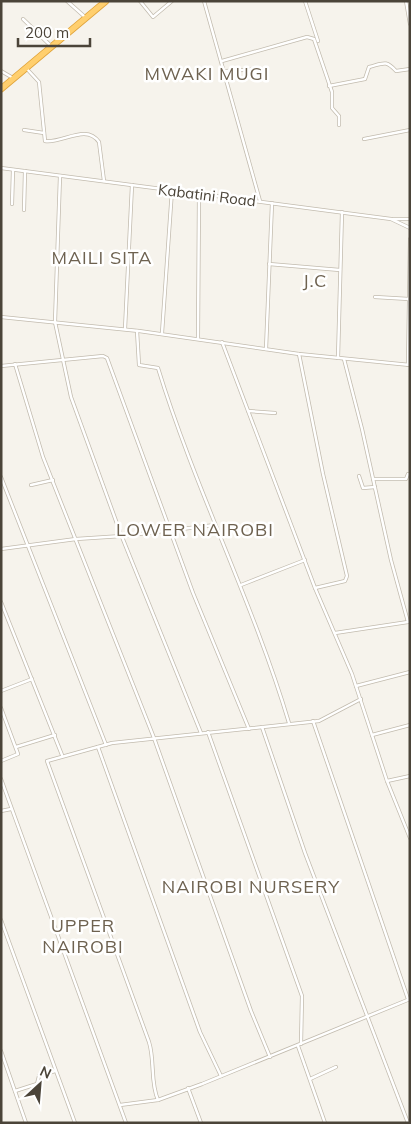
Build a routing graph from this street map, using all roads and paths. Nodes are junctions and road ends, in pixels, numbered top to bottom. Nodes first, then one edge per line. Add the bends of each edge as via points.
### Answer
1 (67, 1) edge
2 (106, 1) edge
3 (140, 1) edge
4 (172, 1) edge
5 (204, 1) edge
6 (305, 1) edge
7 (406, 1) edge
8 (86, 18) junction
9 (23, 19) dead end
10 (410, 24) edge
11 (318, 41) dead end
12 (52, 47) junction
13 (222, 61) junction
14 (27, 69) junction
15 (259, 69) dead end
16 (410, 69) edge
17 (1, 71) edge
18 (225, 71) junction
19 (14, 79) junction
20 (329, 86) junction
21 (1, 89) edge
22 (339, 125) dead end
23 (24, 130) dead end
24 (410, 130) edge
25 (44, 133) junction
26 (364, 139) dead end
27 (1, 168) edge
28 (13, 170) junction
29 (25, 171) junction
30 (60, 176) junction
31 (104, 181) junction
32 (132, 185) junction
33 (172, 190) junction
34 (199, 194) junction
35 (260, 201) junction
36 (272, 203) junction
37 (12, 204) dead end
38 (24, 210) dead end
39 (342, 212) junction
40 (391, 219) junction
41 (410, 220) edge
42 (410, 228) edge
43 (410, 239) edge
44 (269, 264) junction
45 (340, 270) junction
46 (375, 297) dead end
47 (409, 299) edge
48 (1, 317) edge
49 (55, 322) junction
50 (125, 330) junction
51 (137, 331) junction
52 (162, 334) junction
53 (198, 338) junction
54 (222, 342) junction
55 (266, 349) junction
56 (299, 354) junction
57 (338, 358) junction
58 (62, 359) junction
59 (344, 359) junction
60 (14, 364) junction
61 (409, 365) edge
62 (1, 366) edge
63 (248, 410) junction
64 (275, 413) dead end
65 (408, 474) dead end
66 (359, 476) dead end
67 (1, 477) edge
68 (373, 479) junction
69 (53, 480) junction
70 (31, 485) dead end
71 (375, 487) junction
72 (216, 525) junction
73 (170, 529) junction
74 (122, 536) junction
75 (76, 539) junction
76 (30, 547) junction
77 (1, 550) edge
78 (305, 560) junction
79 (241, 585) junction
80 (315, 588) junction
81 (1, 602) edge
82 (409, 622) edge
83 (335, 633) junction
84 (410, 672) edge
85 (32, 679) junction
86 (356, 686) junction
87 (1, 691) edge
88 (361, 699) junction
89 (1, 708) edge
90 (313, 722) junction
91 (290, 723) junction
92 (410, 725) edge
93 (262, 727) junction
94 (248, 729) junction
95 (208, 732) junction
96 (201, 733) junction
97 (55, 735) junction
98 (372, 735) junction
99 (154, 738) junction
100 (106, 745) junction
101 (16, 747) junction
102 (98, 747) junction
103 (62, 755) junction
104 (1, 761) edge
105 (410, 776) edge
106 (1, 779) edge
107 (387, 781) junction
108 (11, 809) junction
109 (1, 811) edge
110 (408, 828) edge
111 (410, 838) edge
112 (1, 920) edge
113 (409, 999) edge
114 (368, 1016) junction
115 (299, 1045) junction
116 (1, 1050) edge
117 (270, 1057) junction
118 (336, 1067) dead end
119 (56, 1071) junction
120 (221, 1076) junction
121 (310, 1079) junction
122 (188, 1088) junction
123 (15, 1091) junction
124 (158, 1100) junction
125 (120, 1105) junction
126 (408, 1117) edge
127 (26, 1123) edge
128 (75, 1123) edge
129 (126, 1123) edge
130 (201, 1123) edge
131 (325, 1123) edge
132 (408, 1123) edge

1 - 8 street
2 - 8 highway
3 - 4 street via 153,17
5 - 13 street
6 - 11 street
7 - 10 street
8 - 12 highway
9 - 12 street
12 - 14 highway
13 - 18 street
13 - 20 street via 307,37 314,39
14 - 19 highway
14 - 25 street via 40,84
15 - 18 street
16 - 20 street via 396,71 387,63 369,67 365,79
17 - 19 street
18 - 35 street
19 - 21 highway
20 - 22 street via 332,108 339,116
23 - 25 street
24 - 26 street
25 - 31 street via 45,141 49,142 84,134 96,138
27 - 28 street, Kabatini Road
28 - 29 street, Kabatini Road
28 - 37 street
29 - 30 street, Kabatini Road
29 - 38 street
30 - 31 street, Kabatini Road
30 - 49 street
31 - 32 street, Kabatini Road
32 - 33 street, Kabatini Road
32 - 50 street
33 - 34 street, Kabatini Road
33 - 52 street
34 - 35 street, Kabatini Road
34 - 53 street
35 - 36 street, Kabatini Road
36 - 39 street, Kabatini Road
36 - 44 street
39 - 40 street, Kabatini Road
39 - 45 street
40 - 41 street
40 - 42 street, Kabatini Road
43 - 47 street
44 - 45 street
44 - 55 street
45 - 57 street
46 - 47 street
47 - 61 street
48 - 49 street
49 - 50 street
49 - 58 street
50 - 51 street
51 - 52 street
51 - 72 street via 139,365 158,368
52 - 53 street
53 - 54 street
54 - 55 street
54 - 63 street
55 - 56 street
56 - 57 street
56 - 80 street via 347,576 344,581
57 - 59 street
58 - 60 street
58 - 73 street via 107,358
58 - 74 street via 80,424
59 - 61 street
59 - 68 street
60 - 62 street
60 - 69 street
63 - 64 street
63 - 78 street
65 - 68 street via 406,479
66 - 71 street via 363,488
67 - 76 street
68 - 71 street
69 - 70 street
69 - 75 street
71 - 82 street via 393,569
72 - 73 street
72 - 79 street
73 - 74 street
73 - 94 street
74 - 75 street
74 - 96 street
75 - 76 street
75 - 99 street
76 - 77 street
76 - 100 street
78 - 79 street
78 - 80 street
79 - 91 street
80 - 83 street
81 - 85 street
82 - 83 street
83 - 86 street
84 - 86 street
85 - 87 street
85 - 97 street
86 - 88 street
88 - 90 street via 326,719
88 - 98 street
89 - 101 street
90 - 91 street
90 - 113 street
91 - 93 street
92 - 98 street
93 - 94 street
93 - 114 street via 305,853
94 - 95 street
95 - 96 street
95 - 115 street via 302,996
96 - 99 street
97 - 101 street
97 - 103 street
98 - 107 street
99 - 100 street
99 - 117 street
100 - 102 street
101 - 104 street via 18,755
102 - 103 street
102 - 120 street via 200,1032
103 - 124 street via 48,760 47,764 149,1042
105 - 107 street
106 - 108 street
107 - 110 street
108 - 109 street
108 - 125 street
110 - 111 street
112 - 119 street
113 - 114 street
114 - 115 street
114 - 126 street
115 - 117 street
115 - 121 street
116 - 123 street
117 - 120 street
118 - 121 street
119 - 123 street via 36,1078 37,1084
119 - 128 street
120 - 122 street
121 - 131 street
122 - 124 street
122 - 130 street
123 - 127 street
124 - 125 street
125 - 129 street
126 - 132 street

